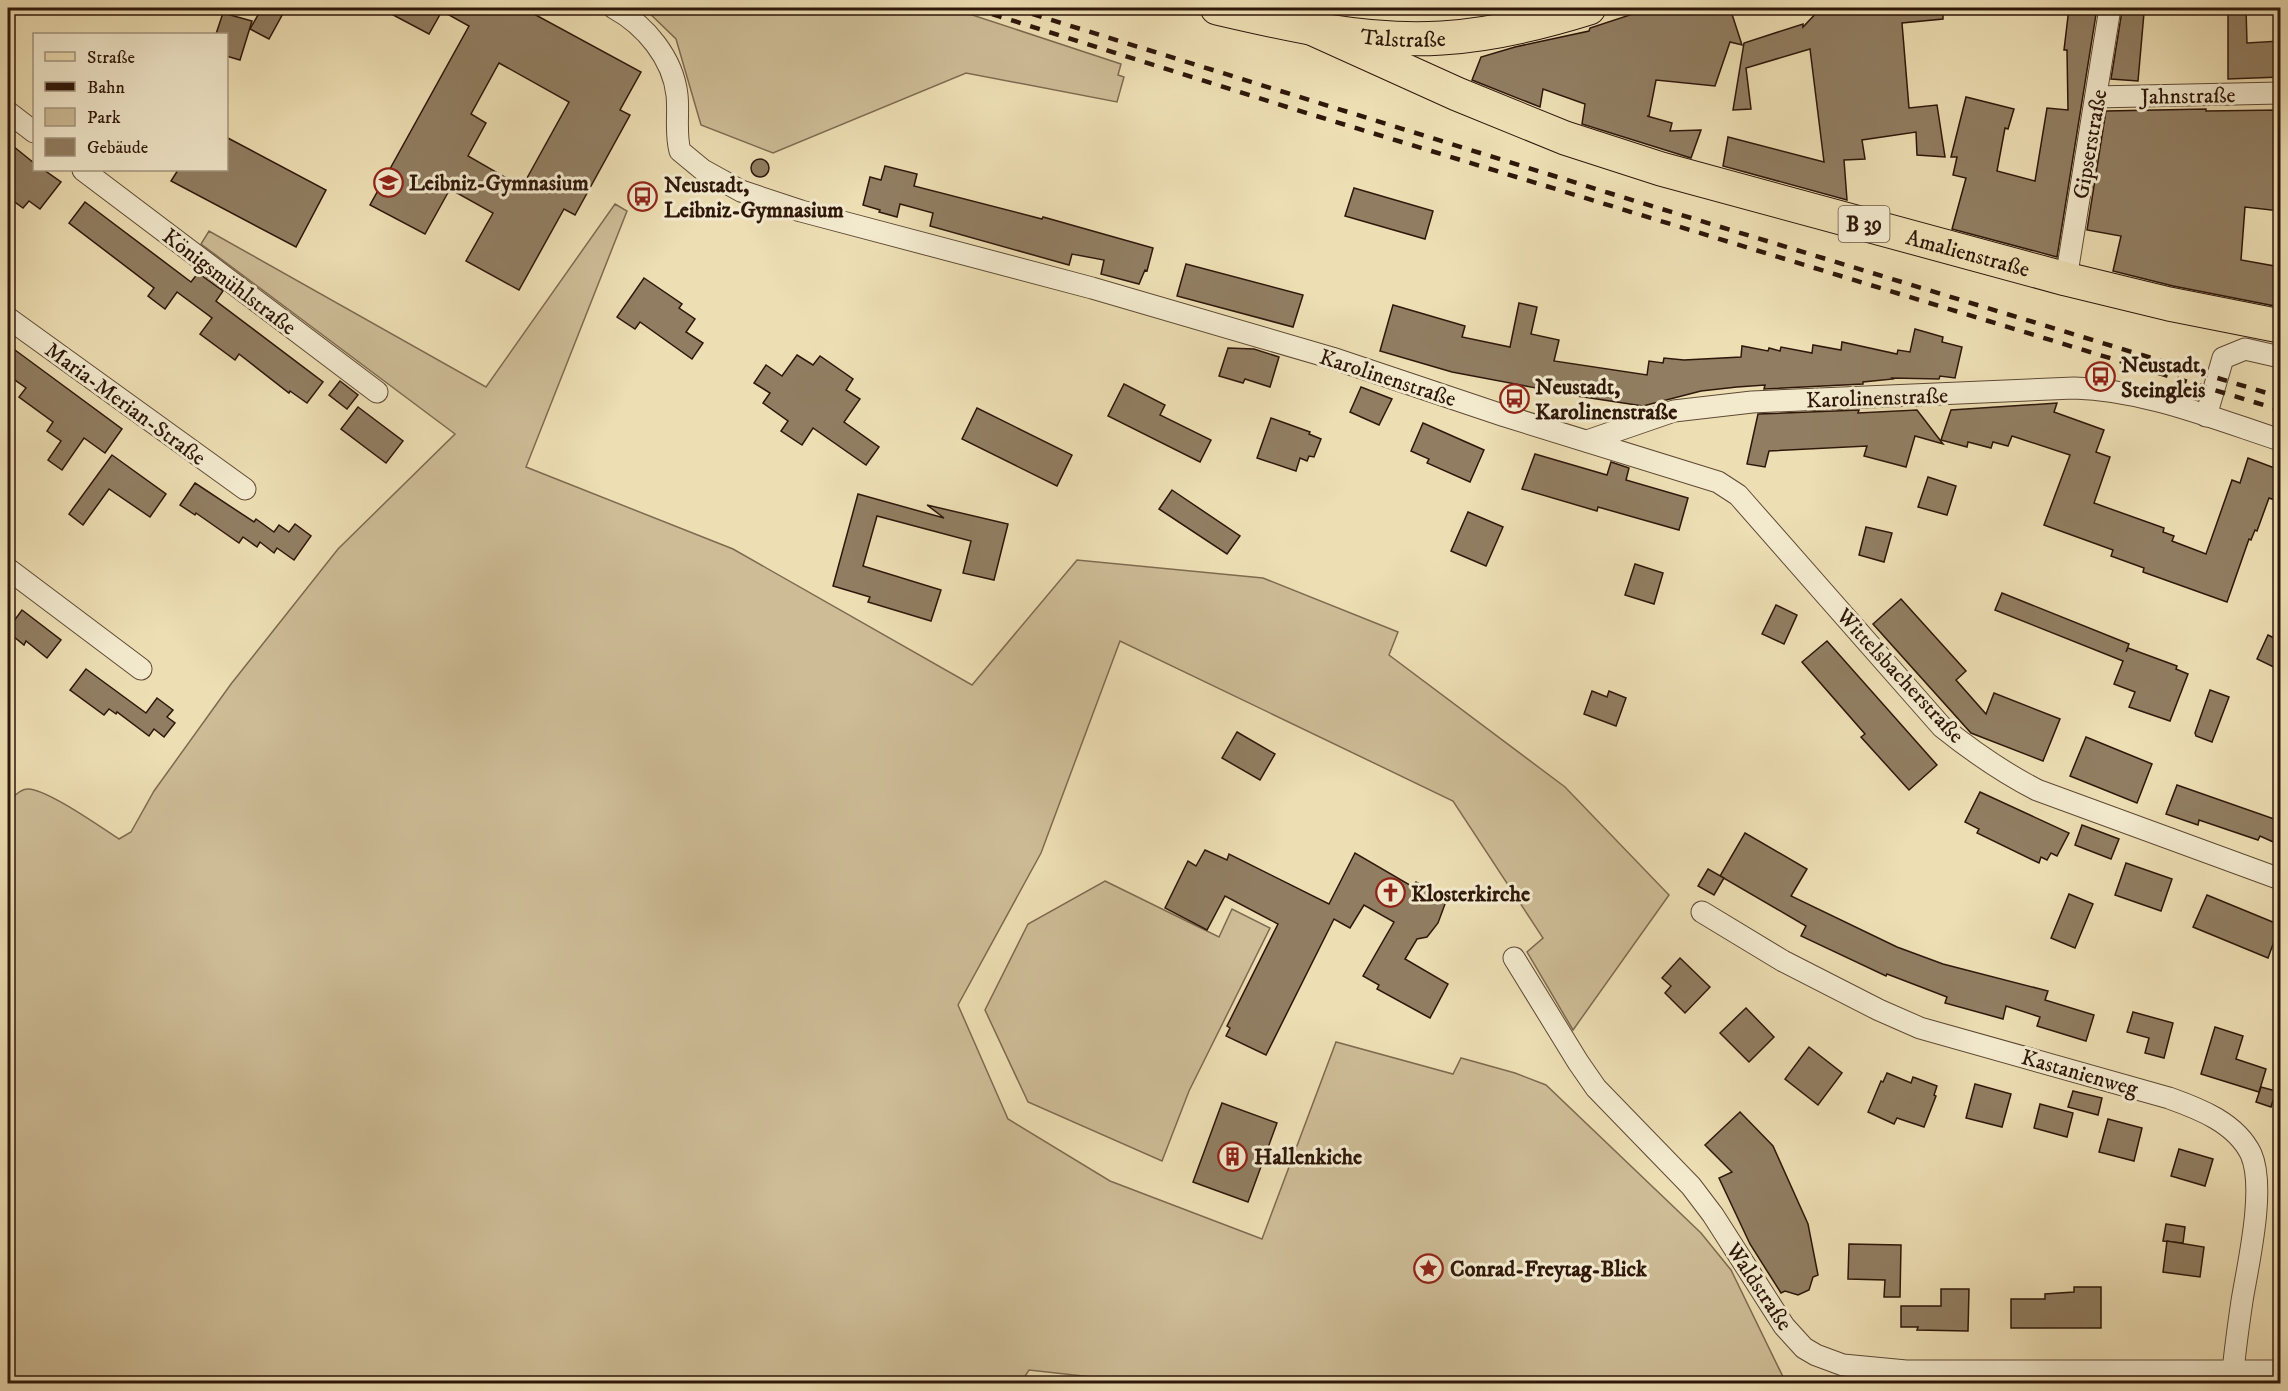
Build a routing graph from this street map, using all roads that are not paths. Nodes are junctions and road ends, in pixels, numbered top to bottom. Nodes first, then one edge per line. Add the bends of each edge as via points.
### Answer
1 (614, 8) edge
2 (1217, 8) edge
3 (1589, 8) edge
4 (2110, 8) edge
5 (1311, 28) junction
6 (1442, 38) junction
7 (2280, 93) edge
8 (1456, 94) junction
9 (2096, 97) junction
10 (8, 112) edge
11 (33, 131) edge
12 (84, 171) edge
13 (2066, 279) junction
14 (8, 318) edge
15 (2280, 326) edge
16 (2280, 357) edge
17 (377, 392) dead end
18 (2206, 416) junction
19 (2280, 440) edge
20 (1587, 441) junction
21 (245, 489) dead end
22 (8, 568) edge
23 (141, 669) dead end
24 (2280, 879) edge
25 (1702, 912) dead end
26 (1514, 958) dead end
27 (2280, 1371) edge
28 (2233, 1378) edge

1 - 20 street, Karolinenstraße via 654,42 673,76 680,151 703,170 741,191 1332,358
2 - 5 main road, Talstraße
3 - 6 main road, Talstraße via 1523,27
4 - 9 street, Gipserstraße
5 - 6 main road, Talstraße via 1401,39
5 - 8 main road, Amalienstraße
6 - 8 main road via 1442,69
7 - 9 street, Jahnstraße
8 - 13 main road, Amalienstraße / B 39 via 1565,138 1661,168
9 - 13 street, Gipserstraße
10 - 11 street
12 - 17 street, Königsmühlstraße
13 - 15 main road, Amalienstraße / B 39
14 - 21 street, Maria-Merian-Straße
16 - 18 street via 2245,349 2223,358
18 - 19 street, Karolinenstraße
18 - 20 street, Karolinenstraße via 2144,396 2074,388 1752,402 1674,411
20 - 24 street, Wittelsbacherstraße via 1727,486 1942,727 2009,776 2068,802
22 - 23 street
25 - 28 street, Kastanienweg via 1783,961 1920,1028 2169,1098 2200,1109 2238,1136 2250,1154 2256,1187
26 - 28 street, Waldstraße via 1596,1088 1691,1186 1784,1326 1804,1348 1831,1362 1894,1371
27 - 28 street, Waldstraße

